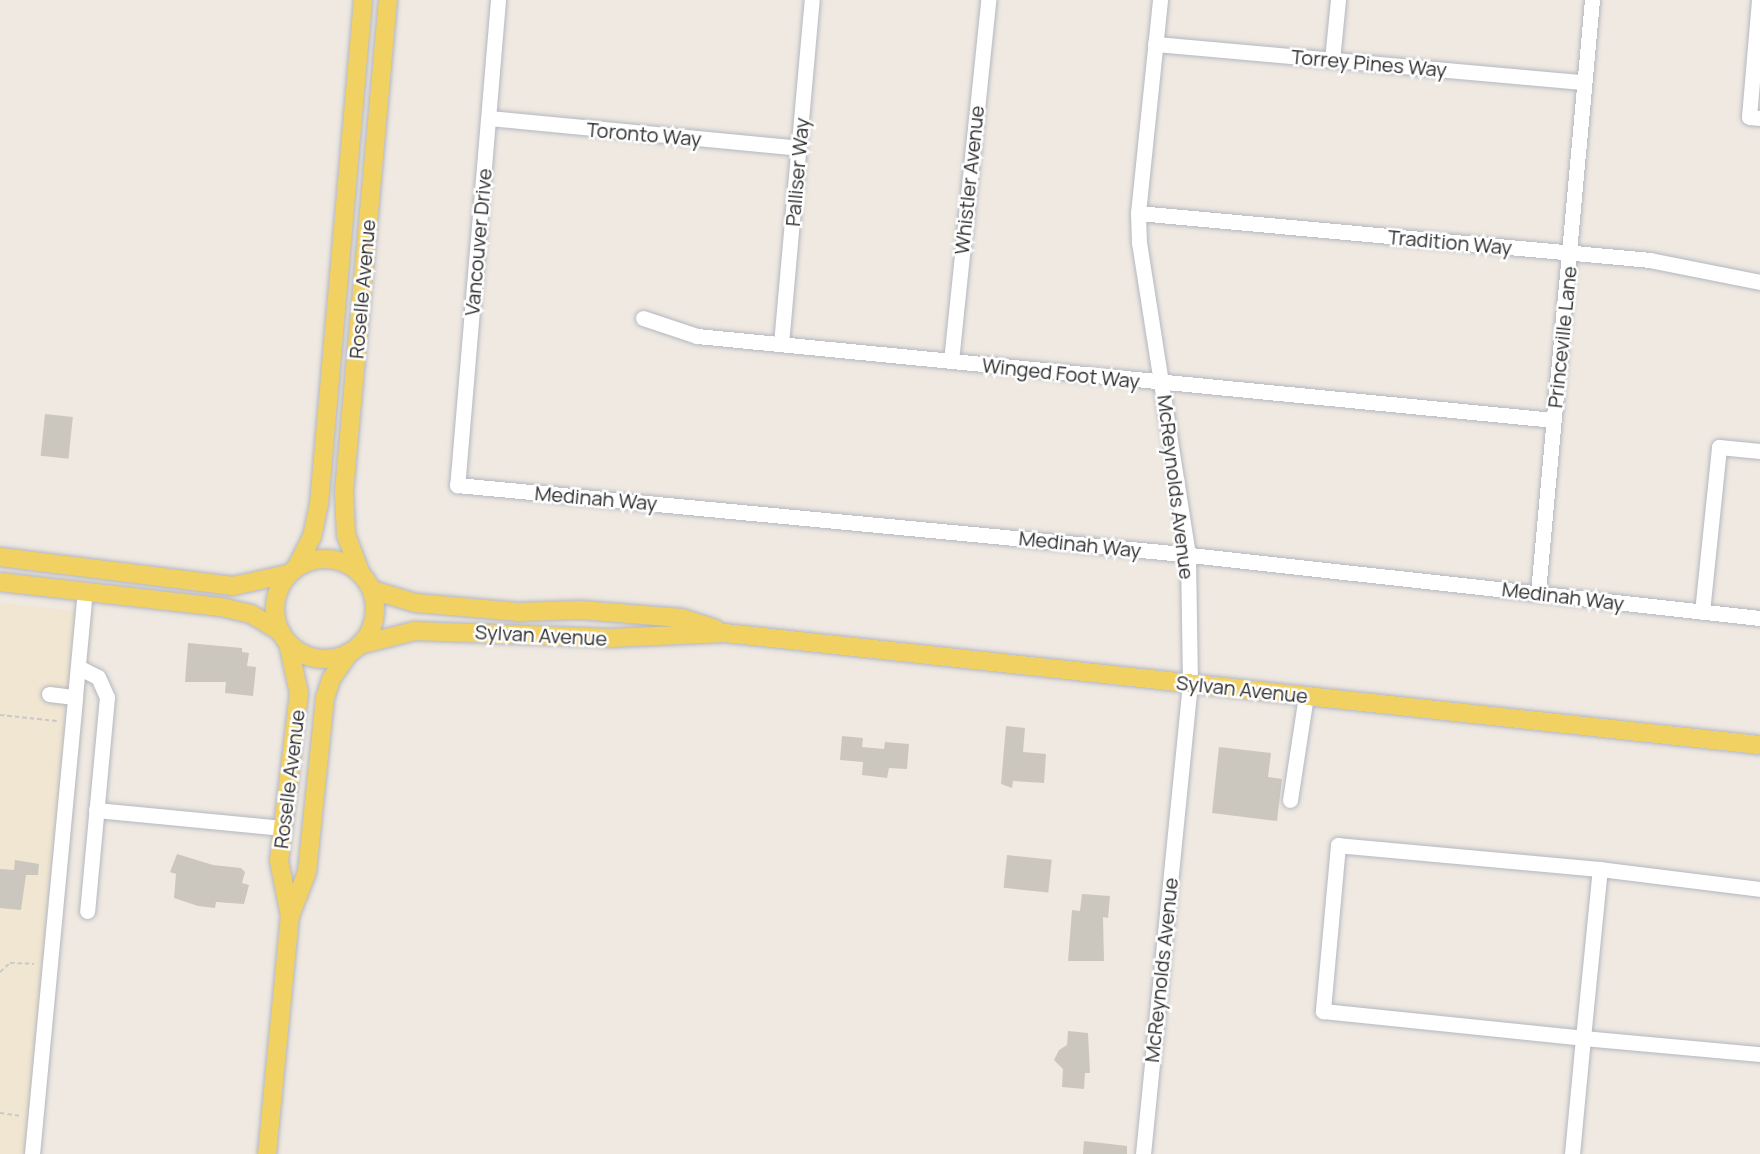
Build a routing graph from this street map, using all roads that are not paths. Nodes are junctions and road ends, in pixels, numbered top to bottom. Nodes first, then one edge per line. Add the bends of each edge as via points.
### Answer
1 (363, 0) edge
2 (388, 0) edge
3 (498, 0) edge
4 (812, 0) edge
5 (988, 0) edge
6 (1160, 0) edge
7 (1338, 0) edge
8 (1592, 0) edge
9 (1760, 0) edge
10 (1155, 44) junction
11 (1332, 60) junction
12 (1583, 82) junction
13 (1755, 117) edge
14 (489, 118) junction
15 (799, 148) junction
16 (1138, 213) junction
17 (1570, 254) junction
18 (1760, 282) edge
19 (643, 318) dead end
20 (781, 344) junction
21 (951, 361) junction
22 (1162, 384) junction
23 (1553, 420) junction
24 (1760, 451) edge
25 (457, 485) joint
26 (1188, 555) junction
27 (0, 557) edge
28 (293, 570) junction
29 (362, 574) junction
30 (0, 582) edge
31 (85, 590) junction
32 (372, 590) junction
33 (1538, 592) junction
34 (1702, 612) junction
35 (1760, 618) edge
36 (725, 633) junction
37 (284, 638) junction
38 (354, 649) junction
39 (78, 668) junction
40 (1190, 683) junction
41 (49, 694) dead end
42 (1306, 696) junction
43 (75, 697) junction
44 (1760, 746) edge
45 (1290, 800) dead end
46 (96, 810) junction
47 (283, 828) junction
48 (1600, 869) junction
49 (1760, 888) edge
50 (87, 911) dead end
51 (290, 916) junction
52 (1583, 1038) junction
53 (1760, 1054) edge
54 (1148, 1153) edge
55 (32, 1154) edge
56 (267, 1154) edge
57 (1572, 1154) edge

1 - 28 main road, Roselle Avenue via 319,504 312,537
2 - 29 main road, Roselle Avenue via 345,478 346,535
3 - 14 street, Vancouver Drive
4 - 15 street, Palliser Way
5 - 21 street, Whistler Avenue
6 - 10 street, McReynolds Avenue
7 - 11 street
8 - 12 street, Princeville Lane
9 - 13 street
10 - 11 street, Torrey Pines Way
10 - 16 street, McReynolds Avenue
11 - 12 street, Torrey Pines Way
12 - 17 street, Princeville Lane
14 - 15 street, Toronto Way
14 - 25 street, Vancouver Drive
15 - 20 street, Palliser Way
16 - 17 street, Tradition Way
16 - 22 street, McReynolds Avenue via 1143,277
17 - 18 street, Tradition Way via 1650,260
17 - 23 street, Princeville Lane
19 - 20 street, Winged Foot Way via 697,336
20 - 21 street, Winged Foot Way
21 - 22 street, Winged Foot Way
22 - 23 street, Winged Foot Way
22 - 26 street, McReynolds Avenue
23 - 33 street, Princeville Lane
24 - 34 street via 1719,447
25 - 26 street, Medinah Way
26 - 33 street, Medinah Way
26 - 40 street, McReynolds Avenue
27 - 28 main road via 227,585
28 - 29 main road via 316,559 332,559
28 - 37 main road via 275,603
29 - 32 main road
30 - 31 main road
31 - 37 main road via 232,609 251,614
31 - 39 street
32 - 36 main road, Sylvan Avenue via 416,603 682,618
32 - 38 main road via 373,622
33 - 34 street, Medinah Way
34 - 35 street, Medinah Way
36 - 38 main road, Sylvan Avenue via 611,638 414,631
36 - 40 main road, Sylvan Avenue
37 - 38 main road via 316,658
37 - 47 main road, Roselle Avenue via 298,693
38 - 51 main road, Roselle Avenue via 332,679 325,698 307,872
39 - 43 street
39 - 46 street via 98,676 107,698
40 - 42 main road, Sylvan Avenue
40 - 54 street, McReynolds Avenue
41 - 43 street
42 - 44 main road, Sylvan Avenue
42 - 45 street
43 - 55 street
46 - 47 street
46 - 50 street
47 - 51 main road, Roselle Avenue via 279,861
48 - 49 street
48 - 52 street
48 - 52 street via 1338,845 1323,1011
51 - 56 main road, Roselle Avenue
52 - 53 street
52 - 57 street

